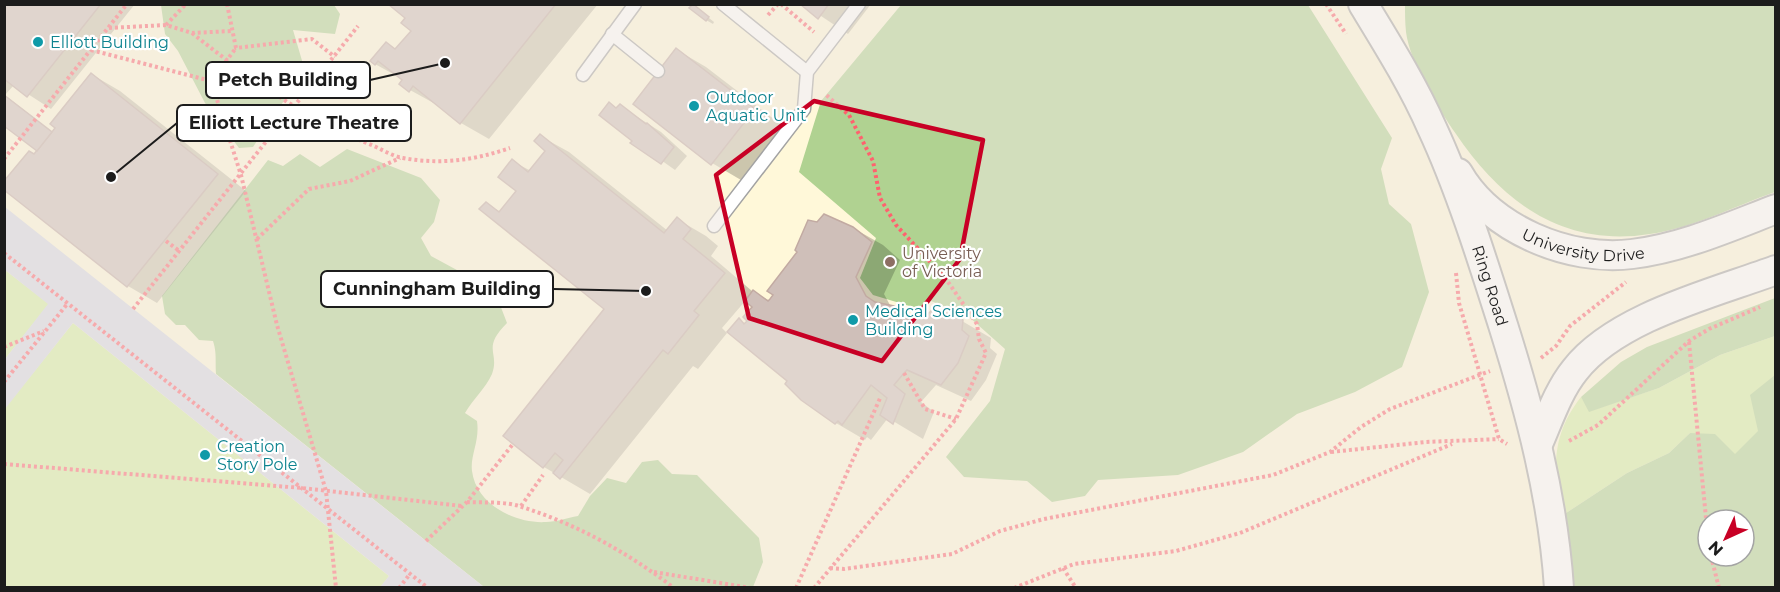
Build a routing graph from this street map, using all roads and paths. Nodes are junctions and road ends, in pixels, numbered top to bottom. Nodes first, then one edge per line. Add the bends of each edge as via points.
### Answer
1 (126, 4) edge
2 (186, 4) edge
3 (226, 4) edge
4 (635, 4) edge
5 (723, 4) edge
6 (779, 4) edge
7 (859, 4) edge
8 (1326, 4) edge
9 (1363, 4) edge
10 (768, 16) dead end
11 (166, 25) junction
12 (358, 26) dead end
13 (108, 28) junction
14 (232, 31) junction
15 (192, 33) junction
16 (612, 34) junction
17 (1347, 36) dead end
18 (828, 44) junction
19 (236, 48) junction
20 (92, 50) junction
21 (335, 57) junction
22 (226, 61) junction
23 (658, 71) dead end
24 (807, 72) junction
25 (583, 75) dead end
26 (211, 81) junction
27 (806, 86) junction
28 (294, 106) junction
29 (1433, 129) junction
30 (510, 148) dead end
31 (401, 158) junction
32 (4, 159) edge
33 (241, 175) junction
34 (1776, 209) edge
35 (714, 225) dead end
36 (257, 239) junction
37 (166, 241) dead end
38 (178, 250) junction
39 (4, 253) edge
40 (1456, 267) dead end
41 (1776, 270) edge
42 (68, 303) junction
43 (1767, 303) dead end
44 (133, 309) dead end
45 (45, 331) junction
46 (1689, 341) junction
47 (4, 347) edge
48 (904, 373) dead end
49 (4, 382) edge
50 (881, 396) dead end
51 (956, 419) junction
52 (1499, 439) junction
53 (1455, 443) junction
54 (513, 444) dead end
55 (1538, 444) junction
56 (4, 464) edge
57 (543, 475) dead end
58 (303, 488) junction
59 (326, 491) junction
60 (467, 502) junction
61 (462, 506) junction
62 (521, 506) junction
63 (328, 508) junction
64 (1705, 508) edge
65 (426, 541) dead end
66 (830, 568) junction
67 (1063, 568) junction
68 (1714, 568) edge
69 (653, 572) junction
70 (410, 574) junction
71 (336, 588) edge
72 (399, 588) edge
73 (428, 588) edge
74 (674, 588) edge
75 (751, 588) edge
76 (796, 588) edge
77 (814, 588) edge
78 (1014, 588) edge
79 (1076, 588) edge
80 (1214, 588) edge
81 (1256, 588) edge
82 (1559, 588) edge
83 (1719, 588) edge

1 - 13 path
2 - 11 path
3 - 14 path
4 - 16 lane
5 - 24 lane
6 - 10 path
6 - 18 path
7 - 18 lane
8 - 17 path
9 - 29 street, Ring Road
11 - 13 path
11 - 15 path
12 - 21 path
13 - 20 path
14 - 15 path
14 - 19 path
15 - 22 path
16 - 23 lane
16 - 25 lane
18 - 24 lane
19 - 21 path via 312,39
19 - 22 path
20 - 26 path
20 - 32 path
21 - 28 path
22 - 26 path
22 - 28 path
24 - 27 lane
26 - 33 path
27 - 35 lane via 804,109
27 - 51 path via 830,97 849,115 873,161 880,198 896,225 946,279 977,324 986,353
28 - 31 path via 332,129
28 - 33 path
29 - 34 street, University Drive via 1460,177 1493,212 1533,237 1580,251 1629,255 1653,251
29 - 55 street, Ring Road via 1486,270
30 - 31 path via 478,159
31 - 36 path via 350,181 309,189
33 - 36 path
33 - 38 path
36 - 59 path via 277,325
37 - 38 path
38 - 44 path
39 - 42 path
40 - 52 path via 1459,303
41 - 55 street via 1645,319 1606,339 1589,353 1569,380
42 - 45 path
42 - 58 path
43 - 46 path
45 - 47 path
45 - 49 path
46 - 55 path via 1598,425 1565,443
46 - 64 path
48 - 51 path via 925,410
50 - 76 path
51 - 66 path
52 - 53 path
52 - 55 path
53 - 66 path via 1426,442 1330,452 1298,467 1232,485 1017,526 952,554
53 - 67 path via 1240,532 1176,551
54 - 60 path
55 - 82 street, Ring Road
56 - 58 path
57 - 62 path
58 - 59 path
58 - 63 path
59 - 61 path
59 - 63 path
60 - 61 path
60 - 62 path
61 - 65 path
62 - 69 path via 611,544
63 - 70 path
63 - 71 path
66 - 77 path
67 - 78 path
67 - 79 path
68 - 83 path
69 - 74 path
69 - 75 path
70 - 72 path
70 - 73 path
80 - 81 path

